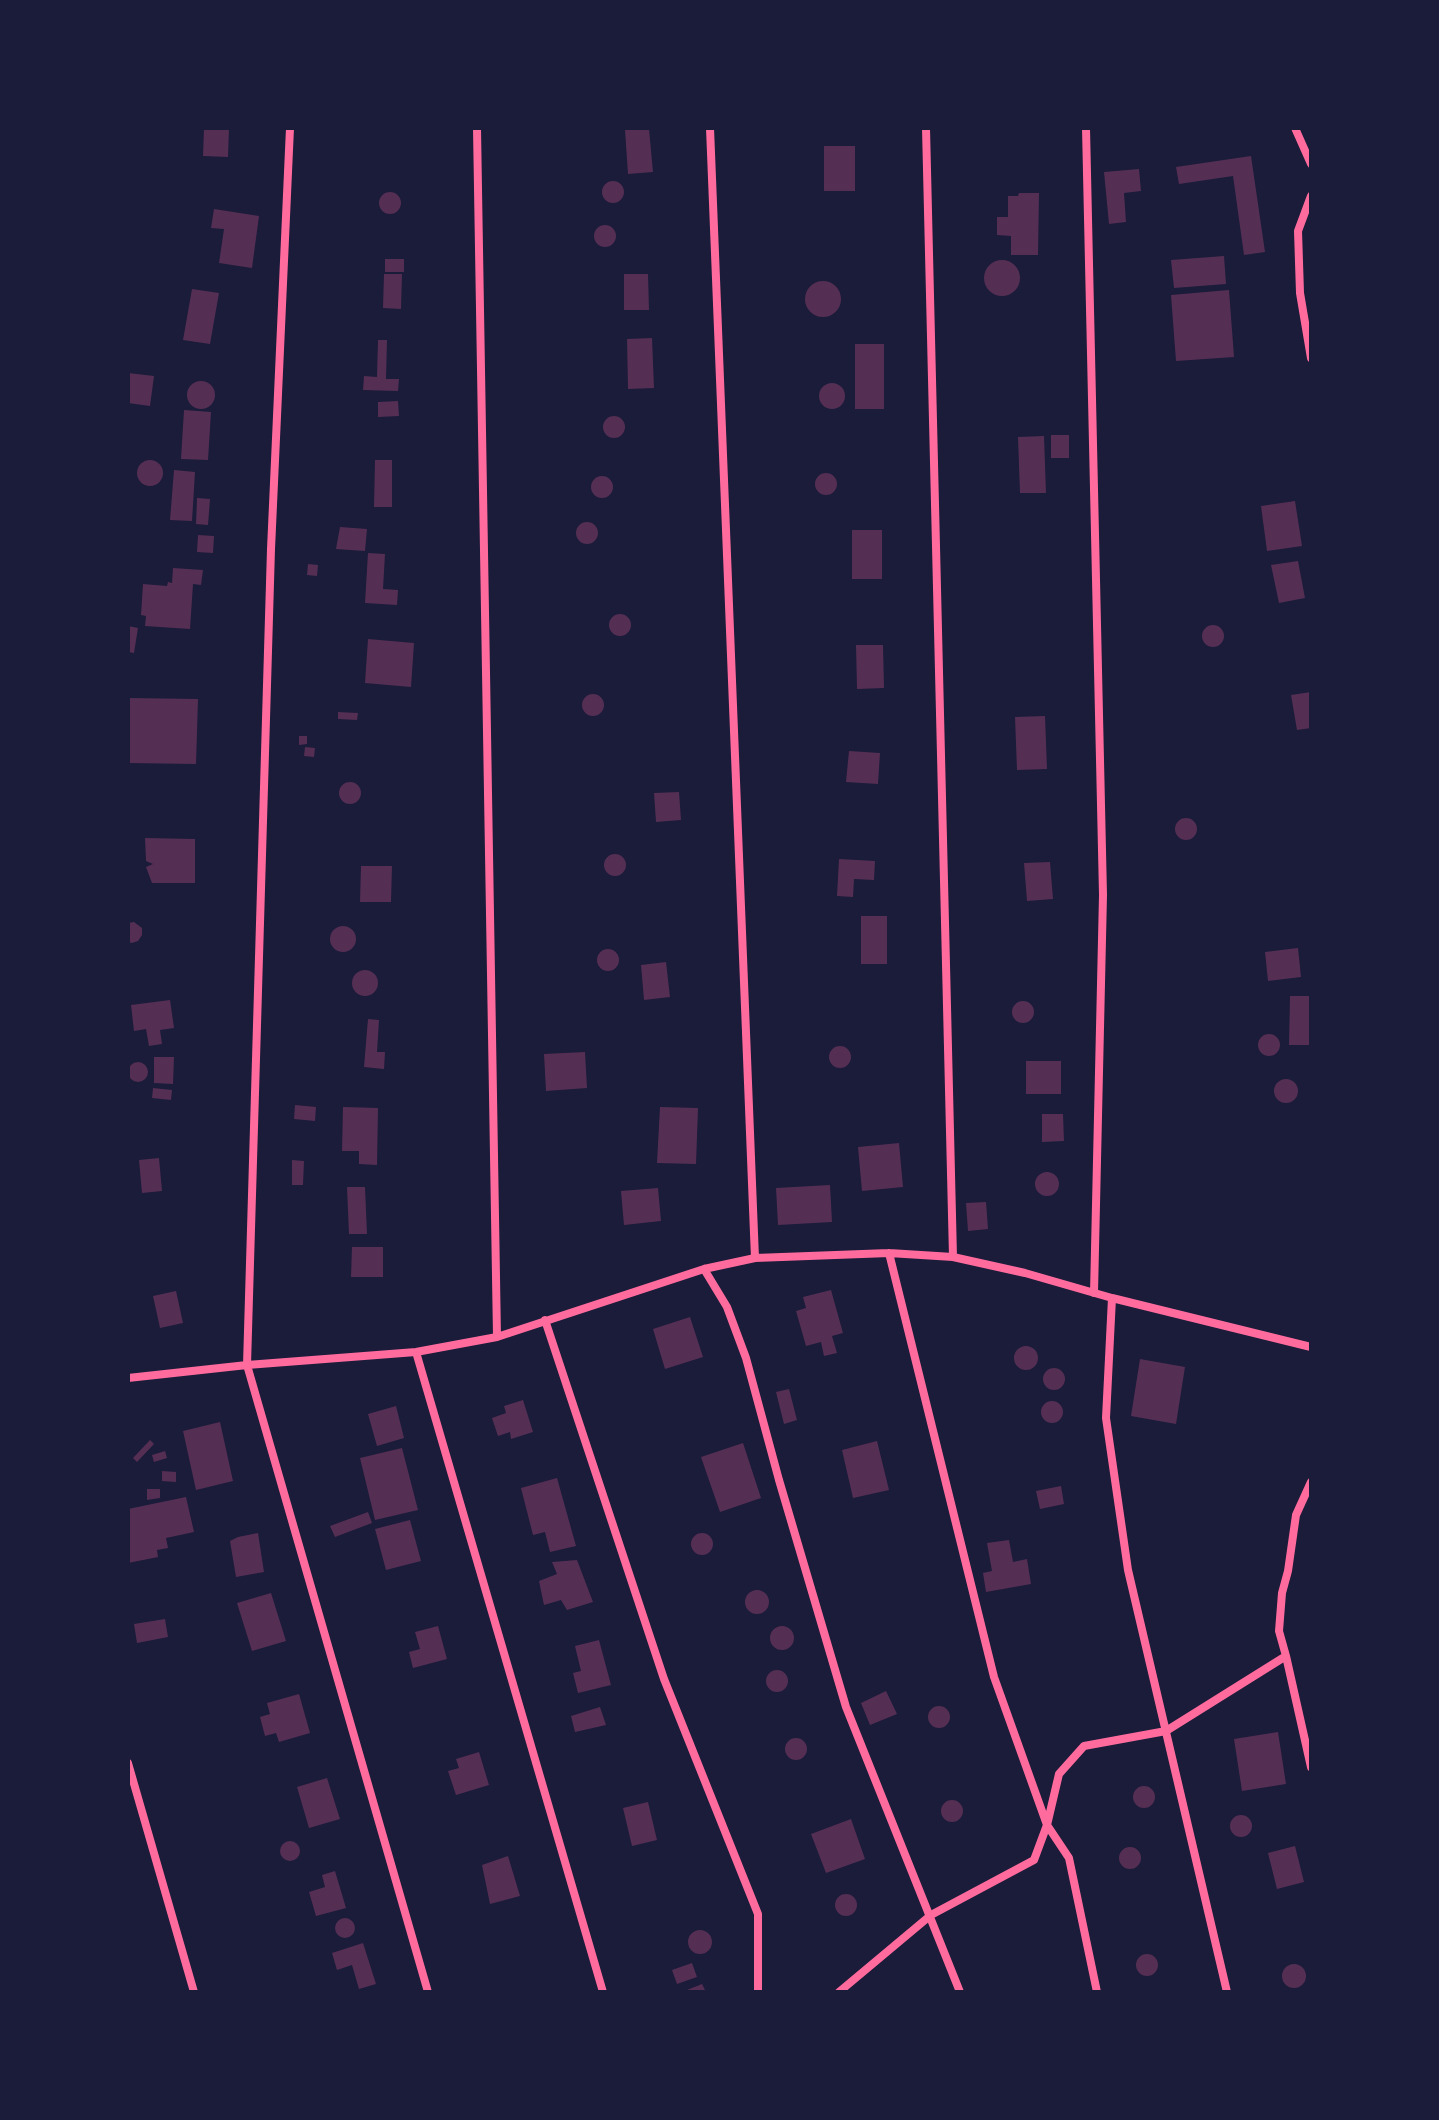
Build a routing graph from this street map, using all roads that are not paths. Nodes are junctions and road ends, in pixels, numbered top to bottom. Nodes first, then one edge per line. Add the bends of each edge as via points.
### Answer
1 (290, 128) edge
2 (477, 128) edge
3 (710, 128) edge
4 (926, 128) edge
5 (1086, 128) edge
6 (1295, 128) edge
7 (1311, 164) edge
8 (1311, 196) edge
9 (1311, 358) edge
10 (889, 1253) junction
11 (953, 1257) junction
12 (755, 1258) junction
13 (704, 1269) junction
14 (1094, 1293) junction
15 (1112, 1298) junction
16 (545, 1320) junction
17 (497, 1337) junction
18 (1311, 1347) edge
19 (416, 1352) junction
20 (247, 1365) junction
21 (128, 1378) edge
22 (1311, 1482) edge
23 (1286, 1656) junction
24 (1166, 1731) junction
25 (128, 1763) edge
26 (1311, 1767) edge
27 (1047, 1825) junction
28 (931, 1915) junction
29 (194, 1992) edge
30 (428, 1992) edge
31 (603, 1992) edge
32 (758, 1992) edge
33 (839, 1992) edge
34 (960, 1992) edge
35 (1097, 1992) edge
36 (1227, 1992) edge

1 - 20 street via 270,565
2 - 17 street
3 - 12 street
4 - 11 street
5 - 14 street via 1103,895
6 - 7 street
8 - 9 street via 1298,231 1300,293
10 - 11 street
10 - 12 street
10 - 27 street via 994,1677
11 - 14 street
12 - 13 street
13 - 16 street
13 - 28 street via 727,1307 746,1358 846,1707
14 - 15 street
15 - 18 street
15 - 24 street via 1106,1418 1128,1570
16 - 17 street
16 - 32 street via 664,1679 758,1914
17 - 19 street
19 - 20 street
19 - 31 street
20 - 21 street
20 - 30 street
22 - 23 street via 1296,1515 1282,1593 1279,1631
23 - 24 street
23 - 26 street
24 - 27 street via 1084,1746 1059,1774
24 - 36 street
25 - 29 street
27 - 28 street via 1034,1860
27 - 35 street via 1069,1858
28 - 33 street
28 - 34 street

